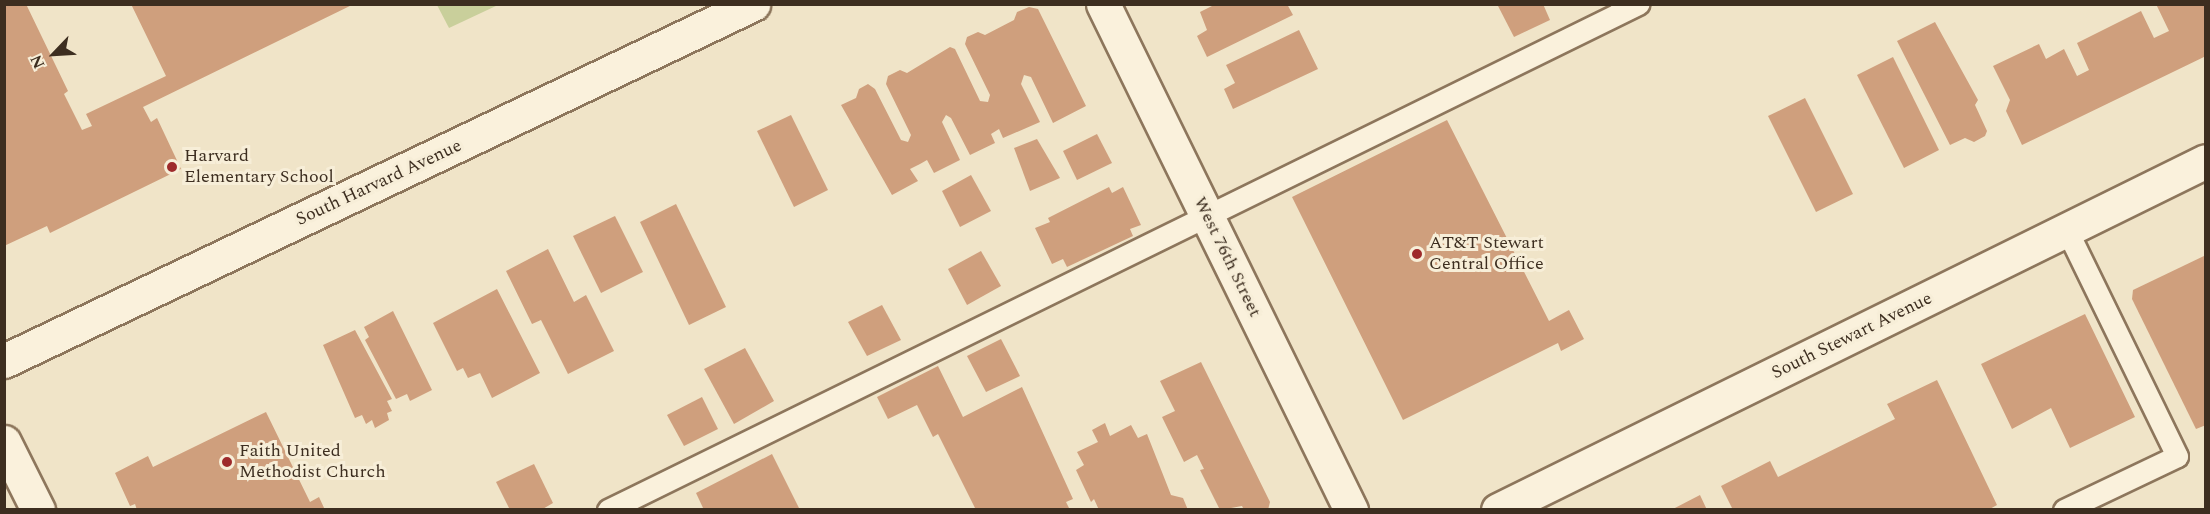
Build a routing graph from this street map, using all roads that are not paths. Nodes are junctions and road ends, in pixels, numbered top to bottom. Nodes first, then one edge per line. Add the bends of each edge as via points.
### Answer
1 (753, 4) edge
2 (1103, 4) edge
3 (1638, 4) edge
4 (2205, 161) edge
5 (1207, 216) junction
6 (2067, 230) junction
7 (4, 361) edge
8 (4, 442) edge
9 (38, 510) edge
10 (608, 510) edge
11 (1351, 510) edge
12 (1498, 510) edge
13 (2064, 510) edge

1 - 7 street, South Harvard Avenue
2 - 5 street, West 76th Street
3 - 5 lane
4 - 6 street, South Stewart Avenue
5 - 10 lane
5 - 11 street, West 76th Street
6 - 12 street, South Stewart Avenue
6 - 13 lane via 2177,456
8 - 9 street

